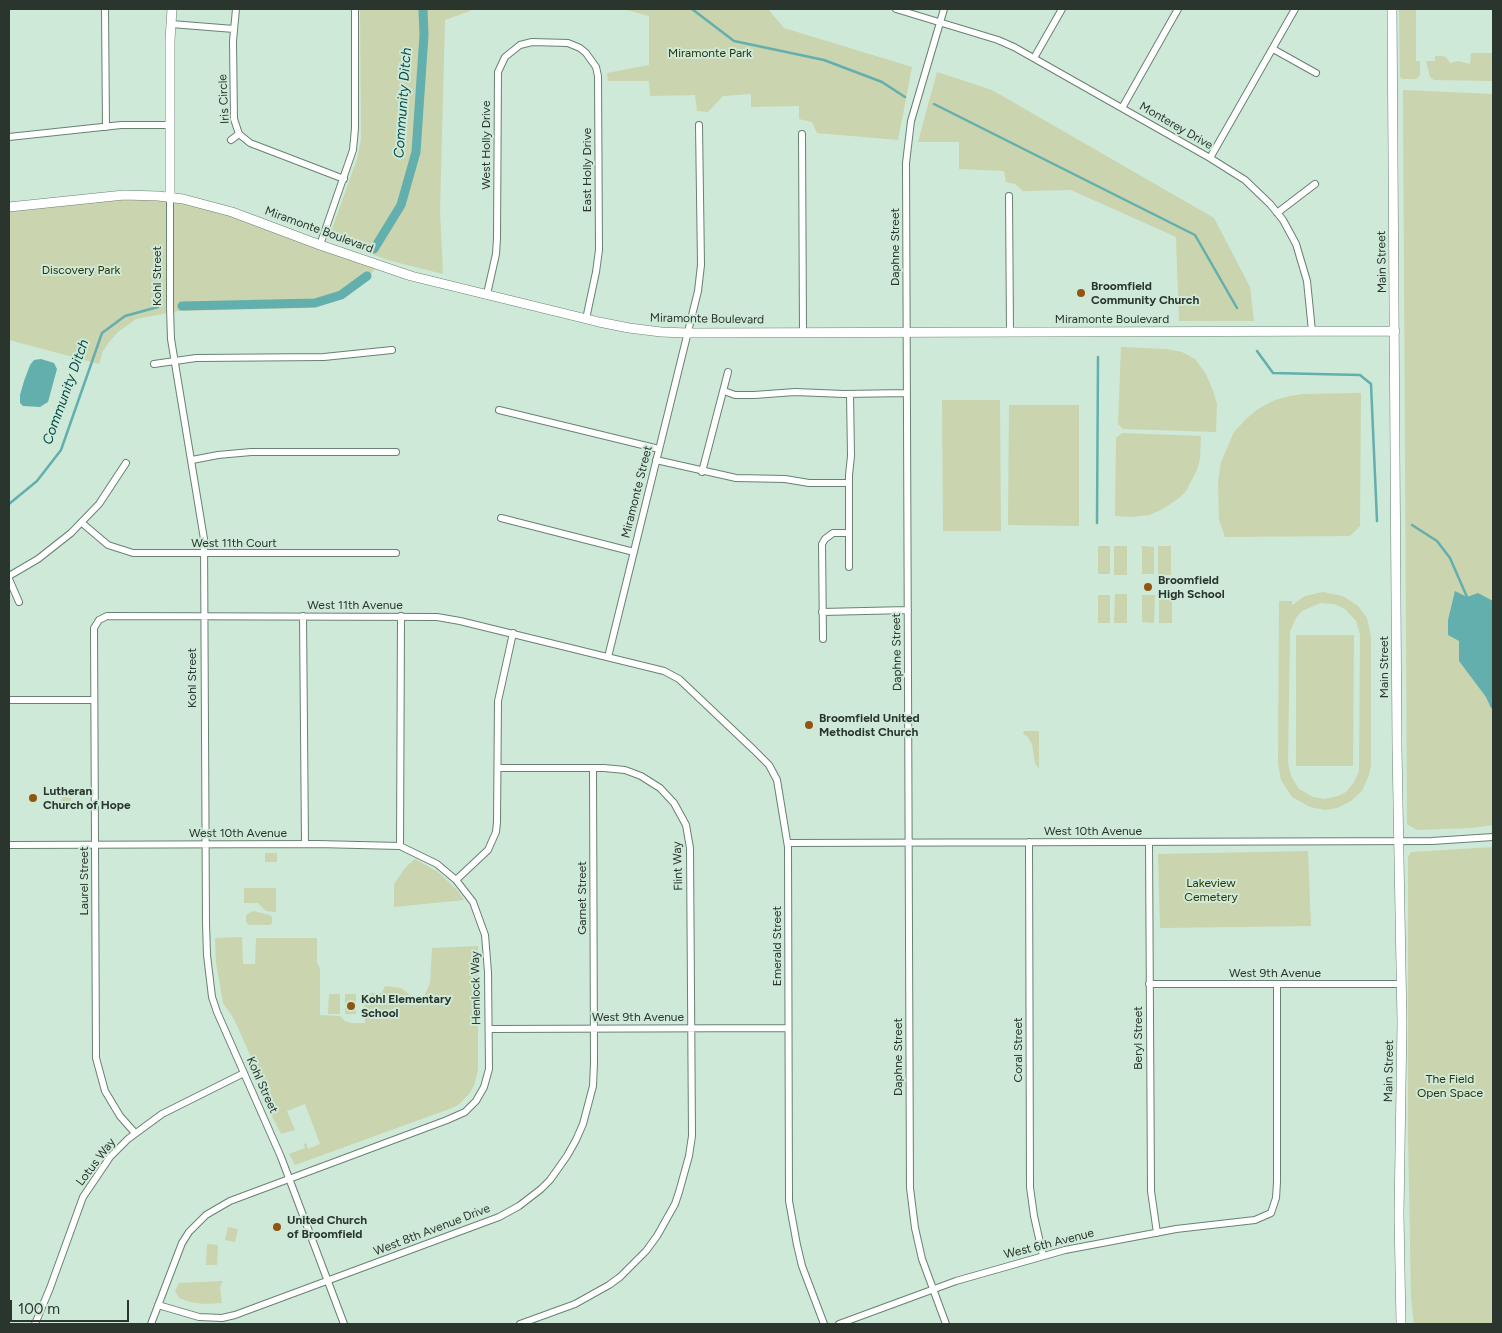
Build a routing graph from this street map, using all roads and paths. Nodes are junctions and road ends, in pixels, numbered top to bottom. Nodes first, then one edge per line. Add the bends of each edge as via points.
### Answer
1 (105, 9) edge
2 (172, 9) edge
3 (236, 9) edge
4 (355, 9) edge
5 (896, 9) edge
6 (944, 9) edge
7 (1062, 9) edge
8 (1178, 9) edge
9 (1295, 9) edge
10 (1392, 9) edge
11 (940, 22) junction
12 (171, 24) junction
13 (234, 28) junction
14 (561, 42) joint
15 (1273, 48) junction
16 (1034, 58) junction
17 (1316, 73) dead end
18 (1122, 108) junction
19 (170, 125) junction
20 (699, 125) dead end
21 (106, 127) junction
22 (239, 134) junction
23 (802, 134) dead end
24 (9, 137) edge
25 (231, 140) dead end
26 (1210, 158) junction
27 (344, 179) junction
28 (1314, 184) dead end
29 (1009, 196) dead end
30 (170, 197) junction
31 (9, 207) edge
32 (1277, 213) junction
33 (320, 245) junction
34 (487, 294) junction
35 (586, 318) junction
36 (1395, 330) junction
37 (1312, 331) junction
38 (803, 332) junction
39 (907, 332) junction
40 (1010, 332) junction
41 (687, 333) junction
42 (392, 350) dead end
43 (175, 361) junction
44 (154, 364) dead end
45 (728, 372) dead end
46 (724, 391) junction
47 (907, 393) junction
48 (850, 394) junction
49 (499, 410) dead end
50 (659, 449) junction
51 (396, 452) dead end
52 (192, 460) junction
53 (656, 460) junction
54 (126, 462) dead end
55 (702, 472) junction
56 (849, 483) junction
57 (501, 518) dead end
58 (82, 523) junction
59 (849, 533) junction
60 (634, 552) junction
61 (396, 553) dead end
62 (205, 554) junction
63 (849, 567) dead end
64 (9, 578) edge
65 (19, 602) dead end
66 (908, 610) junction
67 (822, 612) junction
68 (205, 616) junction
69 (303, 616) junction
70 (401, 616) junction
71 (99, 620) joint
72 (513, 634) junction
73 (823, 639) dead end
74 (608, 657) junction
75 (9, 700) edge
76 (94, 700) junction
77 (498, 768) junction
78 (593, 768) junction
79 (1493, 837) edge
80 (1398, 841) junction
81 (909, 842) junction
82 (1029, 842) junction
83 (1150, 842) junction
84 (788, 843) junction
85 (206, 844) junction
86 (305, 844) junction
87 (9, 845) edge
88 (95, 845) junction
89 (400, 846) junction
90 (456, 880) junction
91 (1149, 984) junction
92 (1277, 984) junction
93 (1401, 984) junction
94 (691, 1028) junction
95 (788, 1028) junction
96 (489, 1029) junction
97 (594, 1029) junction
98 (244, 1073) junction
99 (135, 1133) junction
100 (290, 1179) junction
101 (1157, 1233) junction
102 (1044, 1256) junction
103 (328, 1281) junction
104 (933, 1290) junction
105 (158, 1305) junction
106 (35, 1324) edge
107 (151, 1324) edge
108 (344, 1324) edge
109 (520, 1324) edge
110 (824, 1324) edge
111 (839, 1324) edge
112 (946, 1324) edge
113 (1401, 1324) edge

1 - 21 street
2 - 12 street, Kohl Street
3 - 13 street, Iris Circle
4 - 27 street via 355,128 353,150
5 - 11 street, Monterey Drive
6 - 11 street, Daphne Street
7 - 16 street
8 - 18 street
9 - 15 street
10 - 36 street, Main Street
11 - 16 street, Monterey Drive via 998,40
11 - 39 street, Daphne Street via 915,102 907,145
12 - 13 street
12 - 19 street, Kohl Street
13 - 22 street, Iris Circle via 234,120
14 - 34 street, West Holly Drive via 520,45 506,57 498,72 497,238
14 - 35 street, East Holly Drive via 573,44 586,53 598,76 598,250
15 - 17 street
15 - 26 street
16 - 18 street, Monterey Drive
18 - 26 street, Monterey Drive
19 - 21 street
19 - 30 street, Kohl Street
20 - 41 street, Miramonte Street via 701,265
21 - 24 street
22 - 25 street
22 - 27 street, Iris Circle via 250,143
23 - 38 street
26 - 32 street, Monterey Drive via 1245,180
27 - 33 street
28 - 32 street
29 - 40 street
30 - 31 street, Miramonte Boulevard via 124,195
30 - 33 street, Miramonte Boulevard via 232,212
30 - 43 street, Kohl Street via 170,313
32 - 37 street, Monterey Drive via 1304,264
33 - 34 street, Miramonte Boulevard via 411,276
34 - 35 street, Miramonte Boulevard
35 - 41 street, Miramonte Boulevard via 629,328
36 - 37 street, Miramonte Boulevard
36 - 80 street, Main Street
37 - 40 street, Miramonte Boulevard
38 - 39 street, Miramonte Boulevard
38 - 41 street, Miramonte Boulevard
39 - 40 street, Miramonte Boulevard
39 - 47 street, Daphne Street
41 - 50 street, Miramonte Street
42 - 43 street via 324,357
43 - 44 street
43 - 52 street, Kohl Street
45 - 46 street
46 - 48 street via 735,395
46 - 55 street
47 - 48 street
47 - 66 street, Daphne Street
48 - 56 street via 852,456
49 - 50 street
50 - 53 street, Miramonte Street
51 - 52 street via 251,452
52 - 62 street, Kohl Street
53 - 55 street
53 - 60 street, Miramonte Street
54 - 58 street via 103,499
55 - 56 street via 736,478
56 - 59 street
57 - 60 street
58 - 62 street, West 11th Court via 101,541 125,552
58 - 64 street
59 - 63 street
59 - 67 street via 833,534 822,544
60 - 74 street, Miramonte Street
61 - 62 street, West 11th Court
62 - 68 street, Kohl Street
64 - 65 street
66 - 67 street
66 - 81 street, Daphne Street
67 - 73 street
68 - 69 street, West 11th Avenue
68 - 71 street, West 11th Avenue via 107,616
68 - 85 street, Kohl Street
69 - 70 street, West 11th Avenue
69 - 86 street
70 - 72 street, West 11th Avenue via 446,618
70 - 89 street
71 - 76 street, Laurel Street via 94,628
72 - 74 street, West 11th Avenue
72 - 77 street via 498,701
74 - 84 street, Emerald Street via 679,678 769,765 777,780
75 - 76 street
76 - 88 street, Laurel Street
77 - 78 street, Flint Way
77 - 90 street via 497,822 493,840 488,850
78 - 94 street, Flint Way via 625,770 650,781 674,803 686,825 690,848
78 - 97 street, Garnet Street
79 - 80 street, West 10th Avenue
80 - 83 street, West 10th Avenue
80 - 93 street, Main Street
81 - 82 street, West 10th Avenue
81 - 84 street, West 10th Avenue
81 - 104 street, Daphne Street via 911,1198 920,1251
82 - 83 street, West 10th Avenue
82 - 102 street, Coral Street via 1030,1178 1034,1216
83 - 91 street, Beryl Street
84 - 95 street, Emerald Street
85 - 86 street, West 10th Avenue
85 - 88 street, West 10th Avenue
85 - 98 street, Kohl Street via 207,955 212,996
86 - 89 street, West 10th Avenue
87 - 88 street, West 10th Avenue
88 - 99 street, Laurel Street via 98,1068 111,1103
89 - 90 street, West 10th Avenue via 437,864
90 - 96 street, Hemlock Way via 473,902 485,935
91 - 92 street, West 9th Avenue
91 - 101 street, Beryl Street via 1151,1191
92 - 93 street, West 9th Avenue
92 - 101 street, West 6th Avenue via 1277,1182 1271,1213 1255,1220
93 - 113 street, Main Street
94 - 95 street, West 9th Avenue
94 - 97 street, West 9th Avenue
94 - 109 street, Flint Way via 692,1136 680,1192 667,1220 646,1251 609,1285 575,1304
95 - 110 street, Emerald Street via 789,1201 800,1259
96 - 97 street, West 9th Avenue
96 - 100 street, Hemlock Way via 488,1077 482,1092 465,1112
97 - 103 street, West 8th Avenue Drive via 592,1086 583,1124 568,1156 541,1189 499,1217
98 - 99 street, Lotus Way via 176,1106
98 - 100 street, Kohl Street
99 - 106 street, Lotus Way via 110,1157 83,1197
100 - 103 street, Kohl Street
100 - 105 street, Hemlock Way via 230,1201 196,1223 179,1250
101 - 102 street, West 6th Avenue
102 - 104 street, West 6th Avenue
103 - 105 street, West 8th Avenue Drive via 222,1318 199,1317
103 - 108 street, Kohl Street
104 - 111 street, West 6th Avenue
104 - 112 street, Daphne Street
105 - 107 street, Hemlock Way

